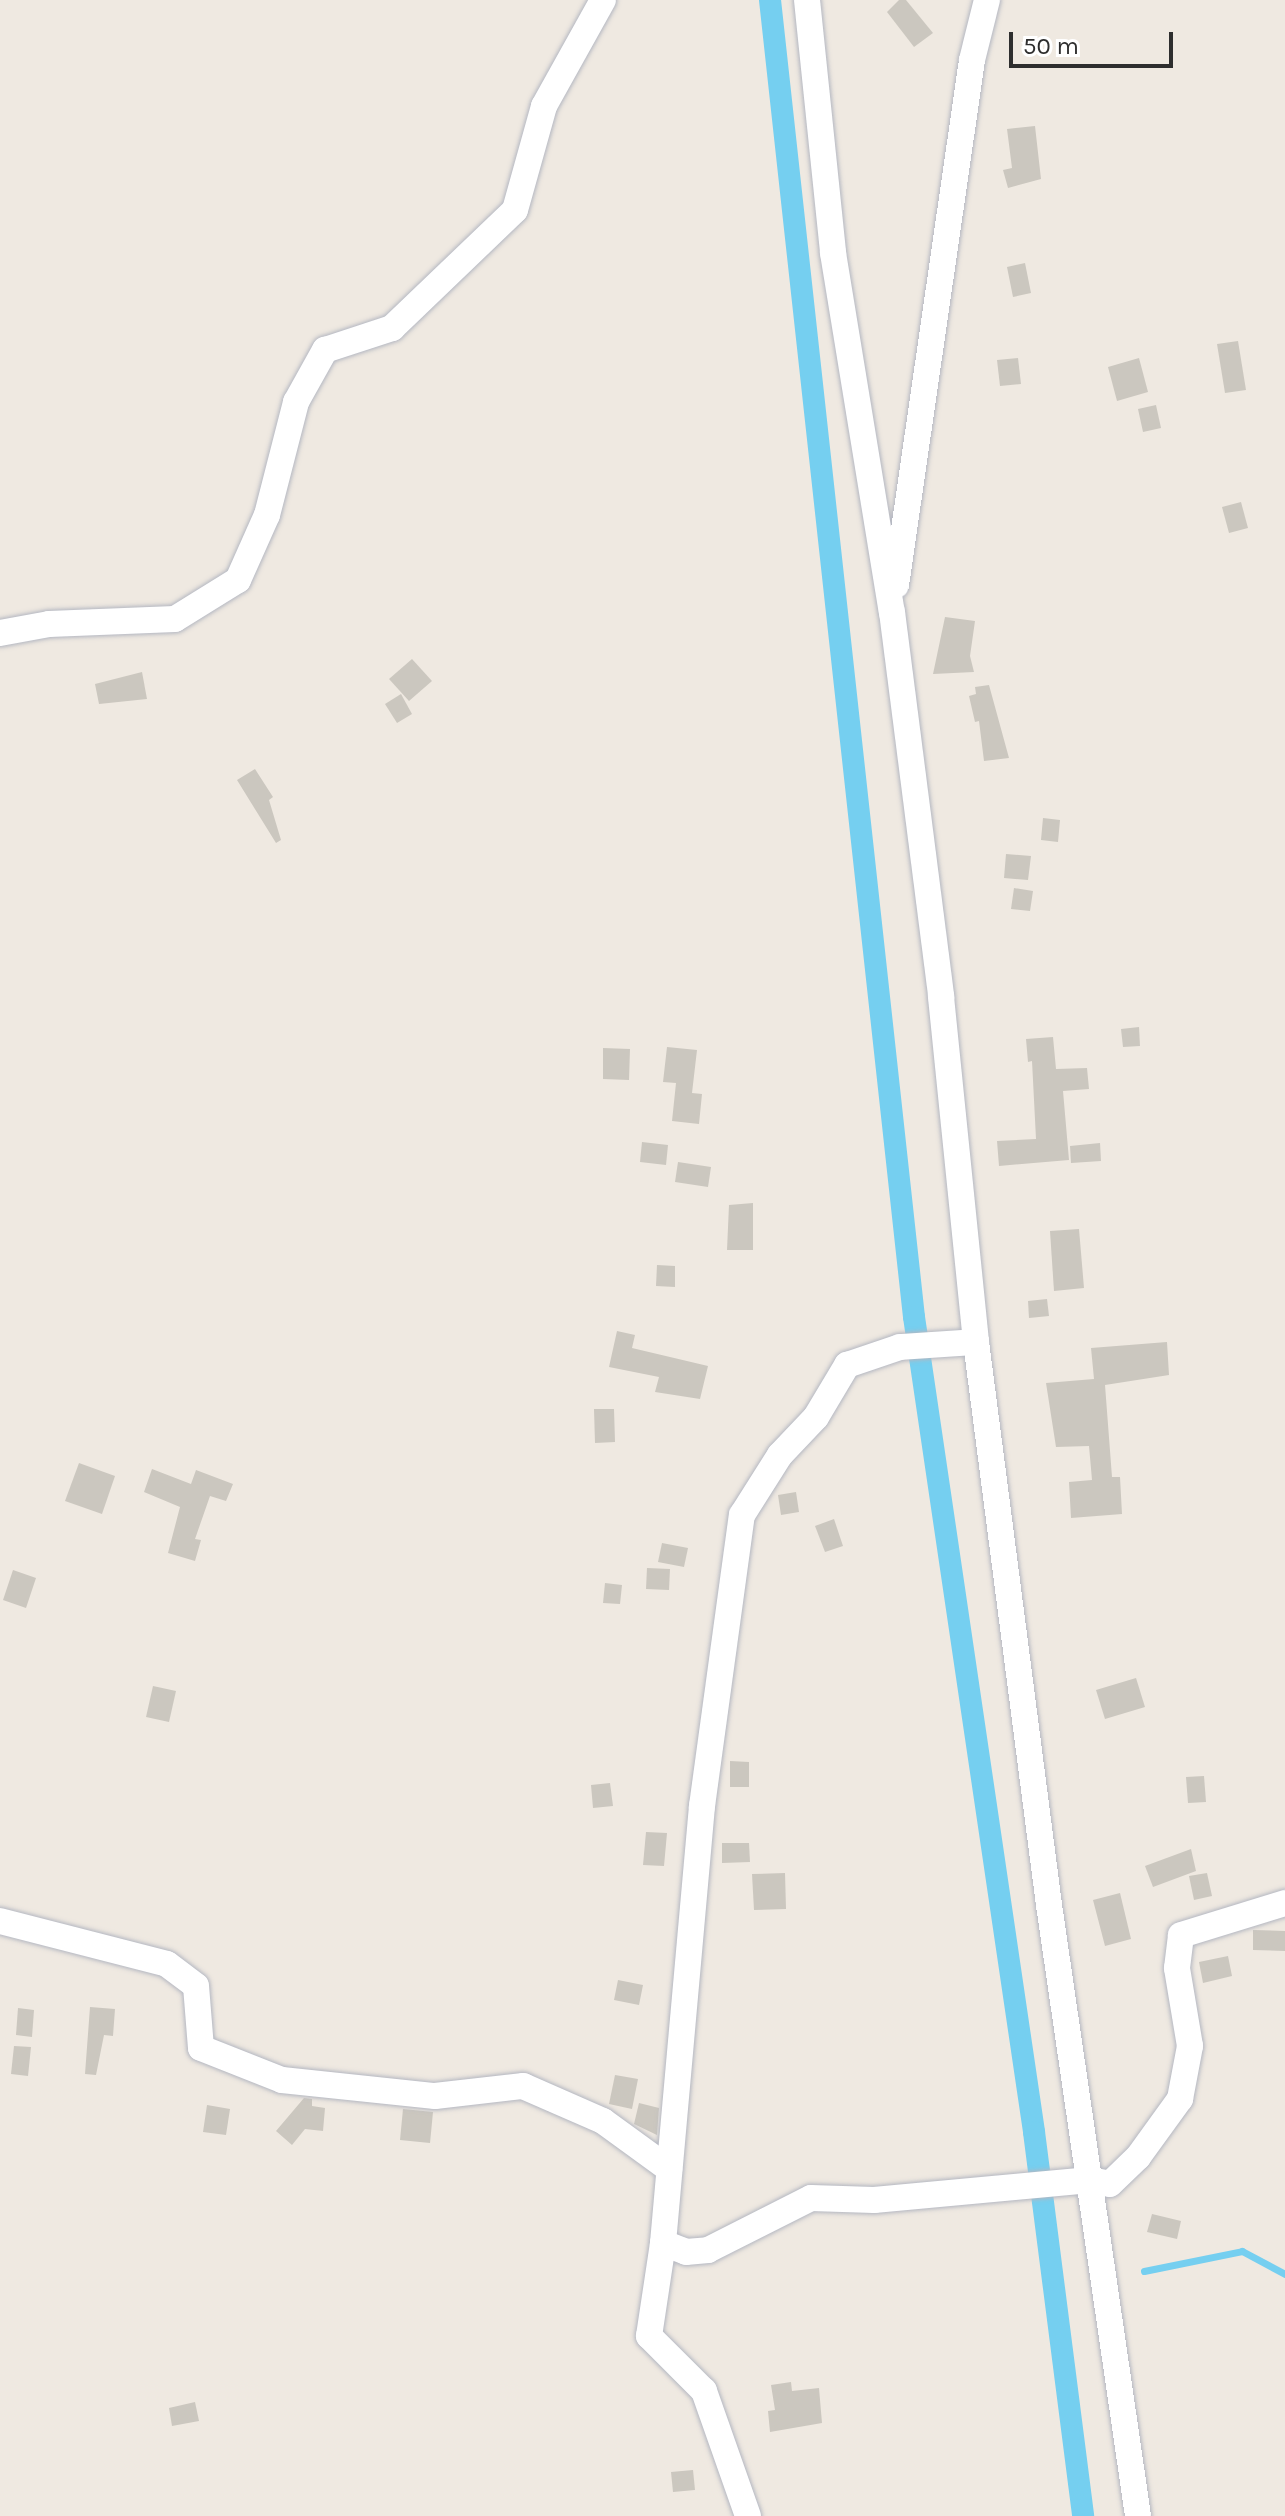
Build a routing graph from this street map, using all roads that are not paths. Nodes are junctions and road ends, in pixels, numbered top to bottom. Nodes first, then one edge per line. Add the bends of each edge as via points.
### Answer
1 (603, 0) edge
2 (807, 0) edge
3 (987, 0) edge
4 (892, 612) junction
5 (0, 633) edge
6 (966, 1342) junction
7 (1285, 1903) edge
8 (0, 1921) edge
9 (669, 2169) junction
10 (1090, 2180) junction
11 (663, 2243) junction
12 (748, 2516) edge
13 (1138, 2516) edge

1 - 5 street via 544,106 515,210 392,328 325,350 296,402 267,515 238,580 175,619 49,624
2 - 4 street via 833,253
3 - 4 street via 969,75
4 - 6 street via 941,997
6 - 9 street via 900,1347 847,1365 816,1417 780,1455 742,1515 702,1806
6 - 10 street
7 - 10 street via 1181,1935 1177,1968 1190,2046 1180,2099 1138,2157 1110,2184
8 - 9 street via 167,1964 196,1986 201,2048 282,2080 435,2096 523,2086 603,2121
9 - 11 street
10 - 11 street via 874,2200 811,2198 708,2250 686,2252
10 - 13 street
11 - 12 street via 649,2336 704,2391

